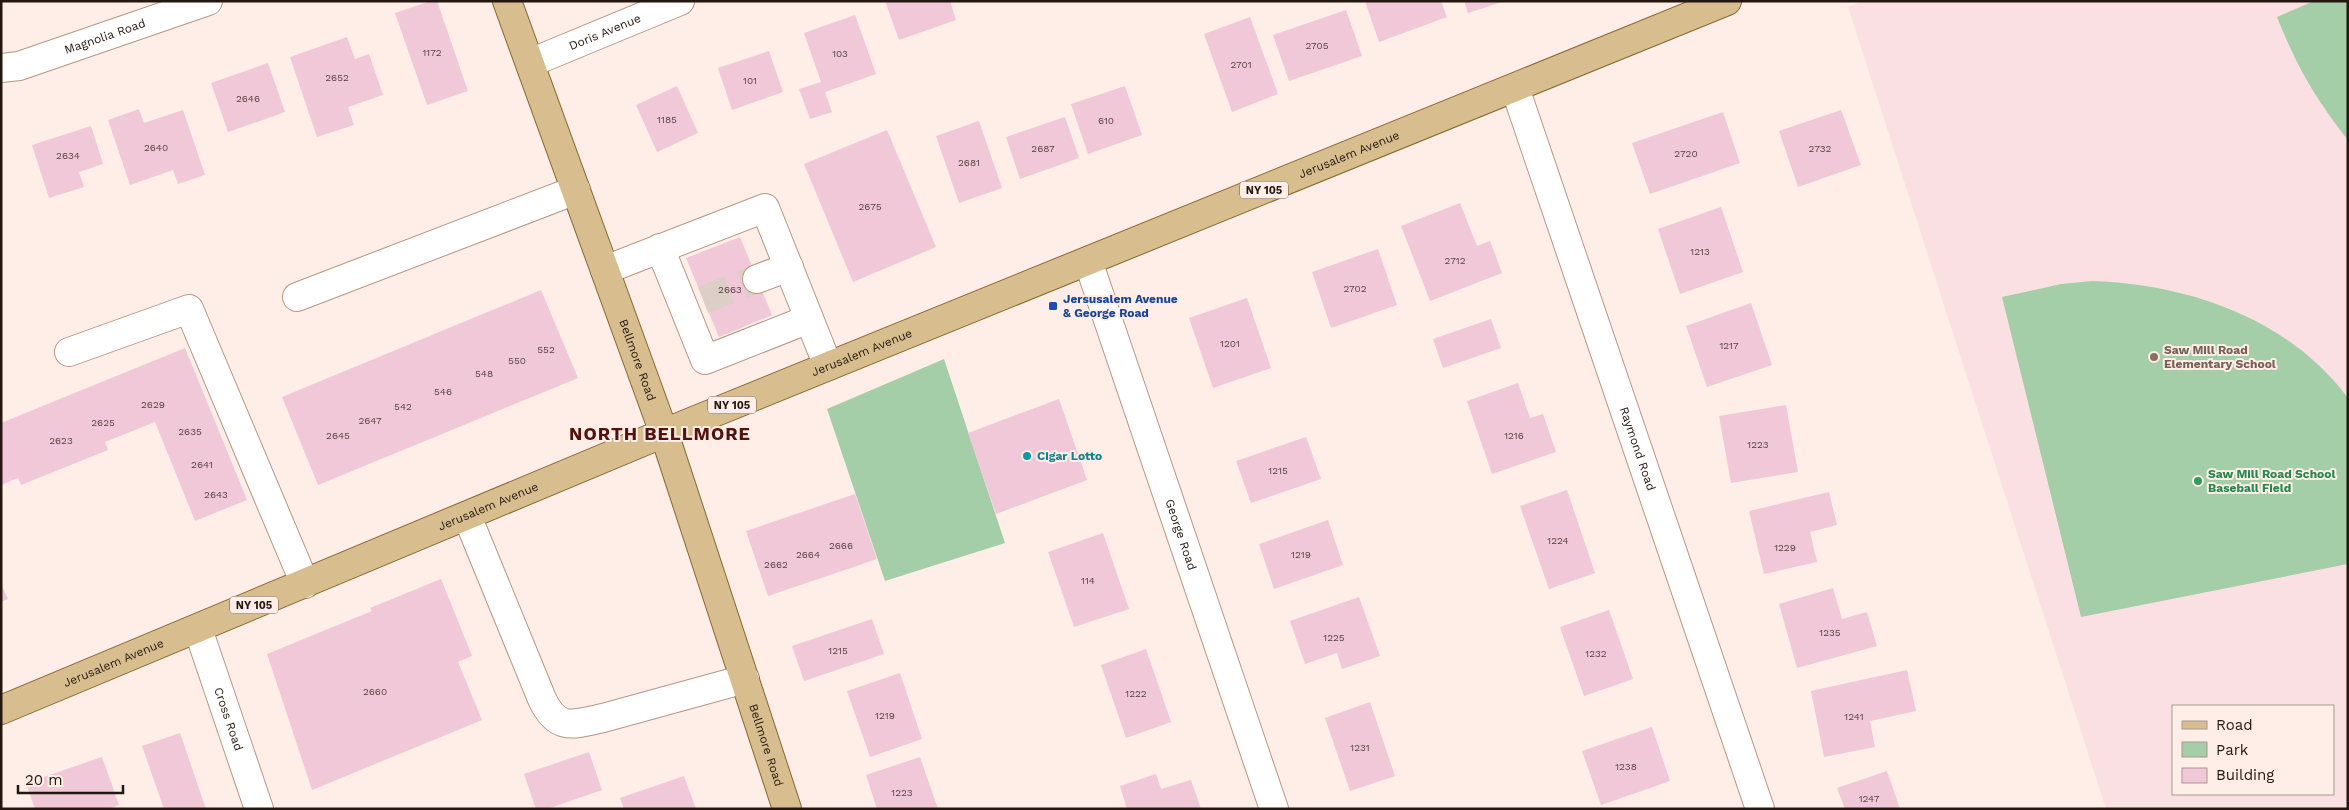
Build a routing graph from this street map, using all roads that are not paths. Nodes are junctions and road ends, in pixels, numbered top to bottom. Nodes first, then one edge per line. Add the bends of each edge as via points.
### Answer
1 (208, 1) edge
2 (508, 1) edge
3 (680, 1) edge
4 (1727, 1) edge
5 (530, 63) junction
6 (1, 68) edge
7 (1515, 88) junction
8 (576, 190) junction
9 (660, 248) junction
10 (1088, 261) junction
11 (788, 267) junction
12 (605, 270) junction
13 (757, 279) tunnel mouth
14 (297, 297) dead end
15 (809, 319) junction
16 (69, 352) dead end
17 (828, 366) junction
18 (664, 433) junction
19 (467, 516) junction
20 (305, 584) junction
21 (198, 629) junction
22 (744, 679) junction
23 (1, 710) edge
24 (259, 809) edge
25 (787, 809) edge
26 (1274, 809) edge
27 (1760, 809) edge

1 - 6 street, Magnolia Road via 19,66
2 - 5 main road, Bellmore Road
3 - 5 street, Doris Avenue
4 - 7 main road, Jerusalem Avenue / NY 105
5 - 8 main road, Bellmore Road
7 - 10 main road, Jerusalem Avenue / NY 105
7 - 27 street, Raymond Road
8 - 12 main road, Bellmore Road
8 - 14 street
9 - 11 street via 765,208
9 - 12 street
9 - 15 street via 694,304 705,360
10 - 17 main road, Jerusalem Avenue / NY 105
10 - 26 street, George Road
11 - 13 street
11 - 15 street
12 - 18 main road, Bellmore Road
15 - 17 street
16 - 20 street via 189,309
17 - 18 main road, Jerusalem Avenue / NY 105
18 - 19 main road, Jerusalem Avenue / NY 105
18 - 22 main road, Bellmore Road
19 - 20 main road, Jerusalem Avenue / NY 105
19 - 22 street via 542,699 549,714 558,722 579,724
20 - 21 main road, Jerusalem Avenue / NY 105
21 - 23 main road, Jerusalem Avenue / NY 105
21 - 24 street, Cross Road
22 - 25 main road, Bellmore Road

